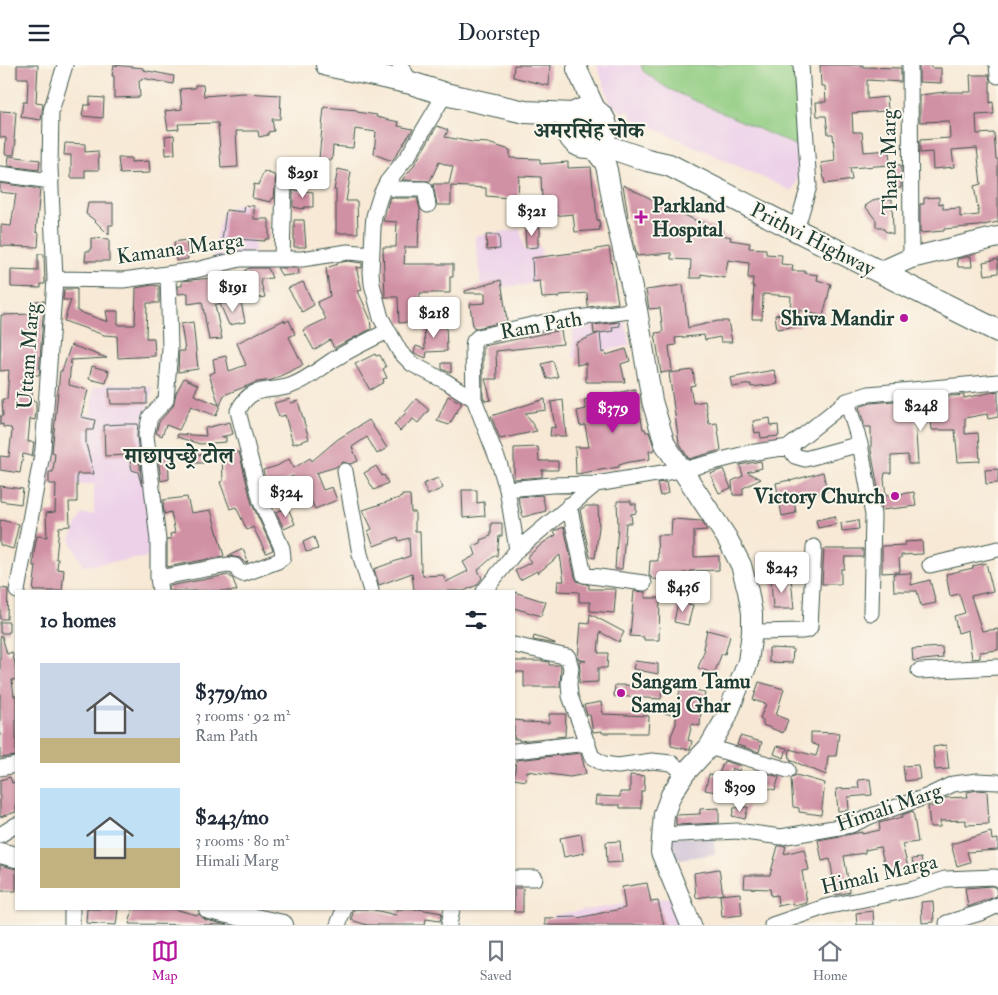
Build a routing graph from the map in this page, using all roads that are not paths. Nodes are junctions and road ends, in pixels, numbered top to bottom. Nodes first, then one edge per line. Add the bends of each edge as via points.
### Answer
1 (65, 65) edge
2 (327, 65) edge
3 (801, 65) edge
4 (910, 65) edge
5 (996, 65) edge
6 (577, 67) edge
7 (405, 74) edge
8 (998, 76) edge
9 (445, 94) junction
10 (588, 126) junction
11 (0, 174) edge
12 (51, 181) junction
13 (284, 181) dead end
14 (387, 183) junction
15 (428, 205) dead end
16 (796, 230) junction
17 (998, 237) edge
18 (372, 254) junction
19 (911, 258) junction
20 (282, 259) junction
21 (880, 272) junction
22 (168, 274) junction
23 (55, 279) junction
24 (637, 310) junction
25 (388, 331) junction
26 (998, 331) edge
27 (998, 382) edge
28 (474, 399) junction
29 (847, 401) junction
30 (860, 444) junction
31 (789, 447) junction
32 (680, 470) junction
33 (345, 471) dead end
34 (596, 484) junction
35 (507, 489) junction
36 (569, 505) junction
37 (814, 547) dead end
38 (998, 549) edge
39 (517, 550) junction
40 (930, 565) dead end
41 (644, 583) dead end
42 (159, 585) edge
43 (17, 590) edge
44 (371, 590) edge
45 (485, 590) edge
46 (871, 613) dead end
47 (752, 632) junction
48 (515, 645) edge
49 (998, 667) edge
50 (919, 671) dead end
51 (588, 743) junction
52 (709, 747) junction
53 (515, 751) edge
54 (15, 765) edge
55 (0, 768) edge
56 (788, 770) dead end
57 (685, 773) junction
58 (998, 782) edge
59 (15, 826) edge
60 (0, 835) edge
61 (662, 835) junction
62 (0, 853) edge
63 (15, 857) edge
64 (536, 878) dead end
65 (515, 879) edge
66 (998, 879) edge
67 (998, 905) edge
68 (72, 910) edge
69 (214, 910) edge
70 (344, 910) edge
71 (452, 910) edge
72 (945, 924) edge
73 (72, 925) edge
74 (283, 925) edge
75 (338, 925) edge
76 (449, 925) edge
77 (691, 925) edge
78 (772, 925) edge

1 - 12 street, Uttam Marg via 51,111
2 - 7 highway
3 - 16 street via 809,186
4 - 19 street, Thapa Marg
5 - 8 street
6 - 10 main road
7 - 9 highway
9 - 10 highway
9 - 14 street via 408,156
10 - 16 highway, Prithvi Highway via 654,153 668,165
10 - 24 main road via 606,163
11 - 12 street
12 - 23 street, Uttam Marg
13 - 20 street
14 - 15 street via 395,189 425,189
14 - 18 street via 374,216
16 - 21 highway, Prithvi Highway
17 - 19 main road
18 - 20 street, Kamana Marga
18 - 25 street via 372,284
19 - 21 main road
20 - 22 street, Kamana Marga via 240,259
21 - 26 highway, Prithvi Highway
22 - 23 street, Kamana Marga via 123,280
22 - 42 street via 170,349 166,400 150,417 146,435 158,540
23 - 43 street, Uttam Marg via 43,449
24 - 28 street, Ram Path via 541,323 478,337 473,347
24 - 32 main road via 652,401 665,444
25 - 28 street via 400,352 412,364
25 - 42 street via 331,361 312,376 290,386 262,389 244,400 238,411 261,502 283,557 243,574 228,565
27 - 29 street via 869,394
28 - 35 street
29 - 30 street
29 - 31 street
30 - 31 street via 805,459 795,456
30 - 46 street via 873,515
31 - 32 street
32 - 34 street
32 - 47 main road via 727,538 741,565 752,613
33 - 44 street via 360,554
34 - 35 street
34 - 36 street
35 - 39 street
36 - 39 street
36 - 41 street via 584,575
37 - 47 street via 808,630
38 - 40 street
39 - 45 street
47 - 52 main road via 748,662 740,685
48 - 51 street via 568,657 570,696
49 - 50 street
51 - 53 street
51 - 57 street via 592,757 604,764 671,763
52 - 56 street
52 - 57 main road
54 - 55 street
57 - 61 main road via 671,795 664,814
58 - 61 street, Himali Marg via 953,784 851,825 781,837 737,831
59 - 60 street
61 - 77 main road via 661,852
62 - 63 main road
64 - 65 street
66 - 78 street, Himali Marga via 944,879 914,889 825,907
67 - 72 street
68 - 73 street
69 - 74 main road
70 - 75 street
71 - 76 street

